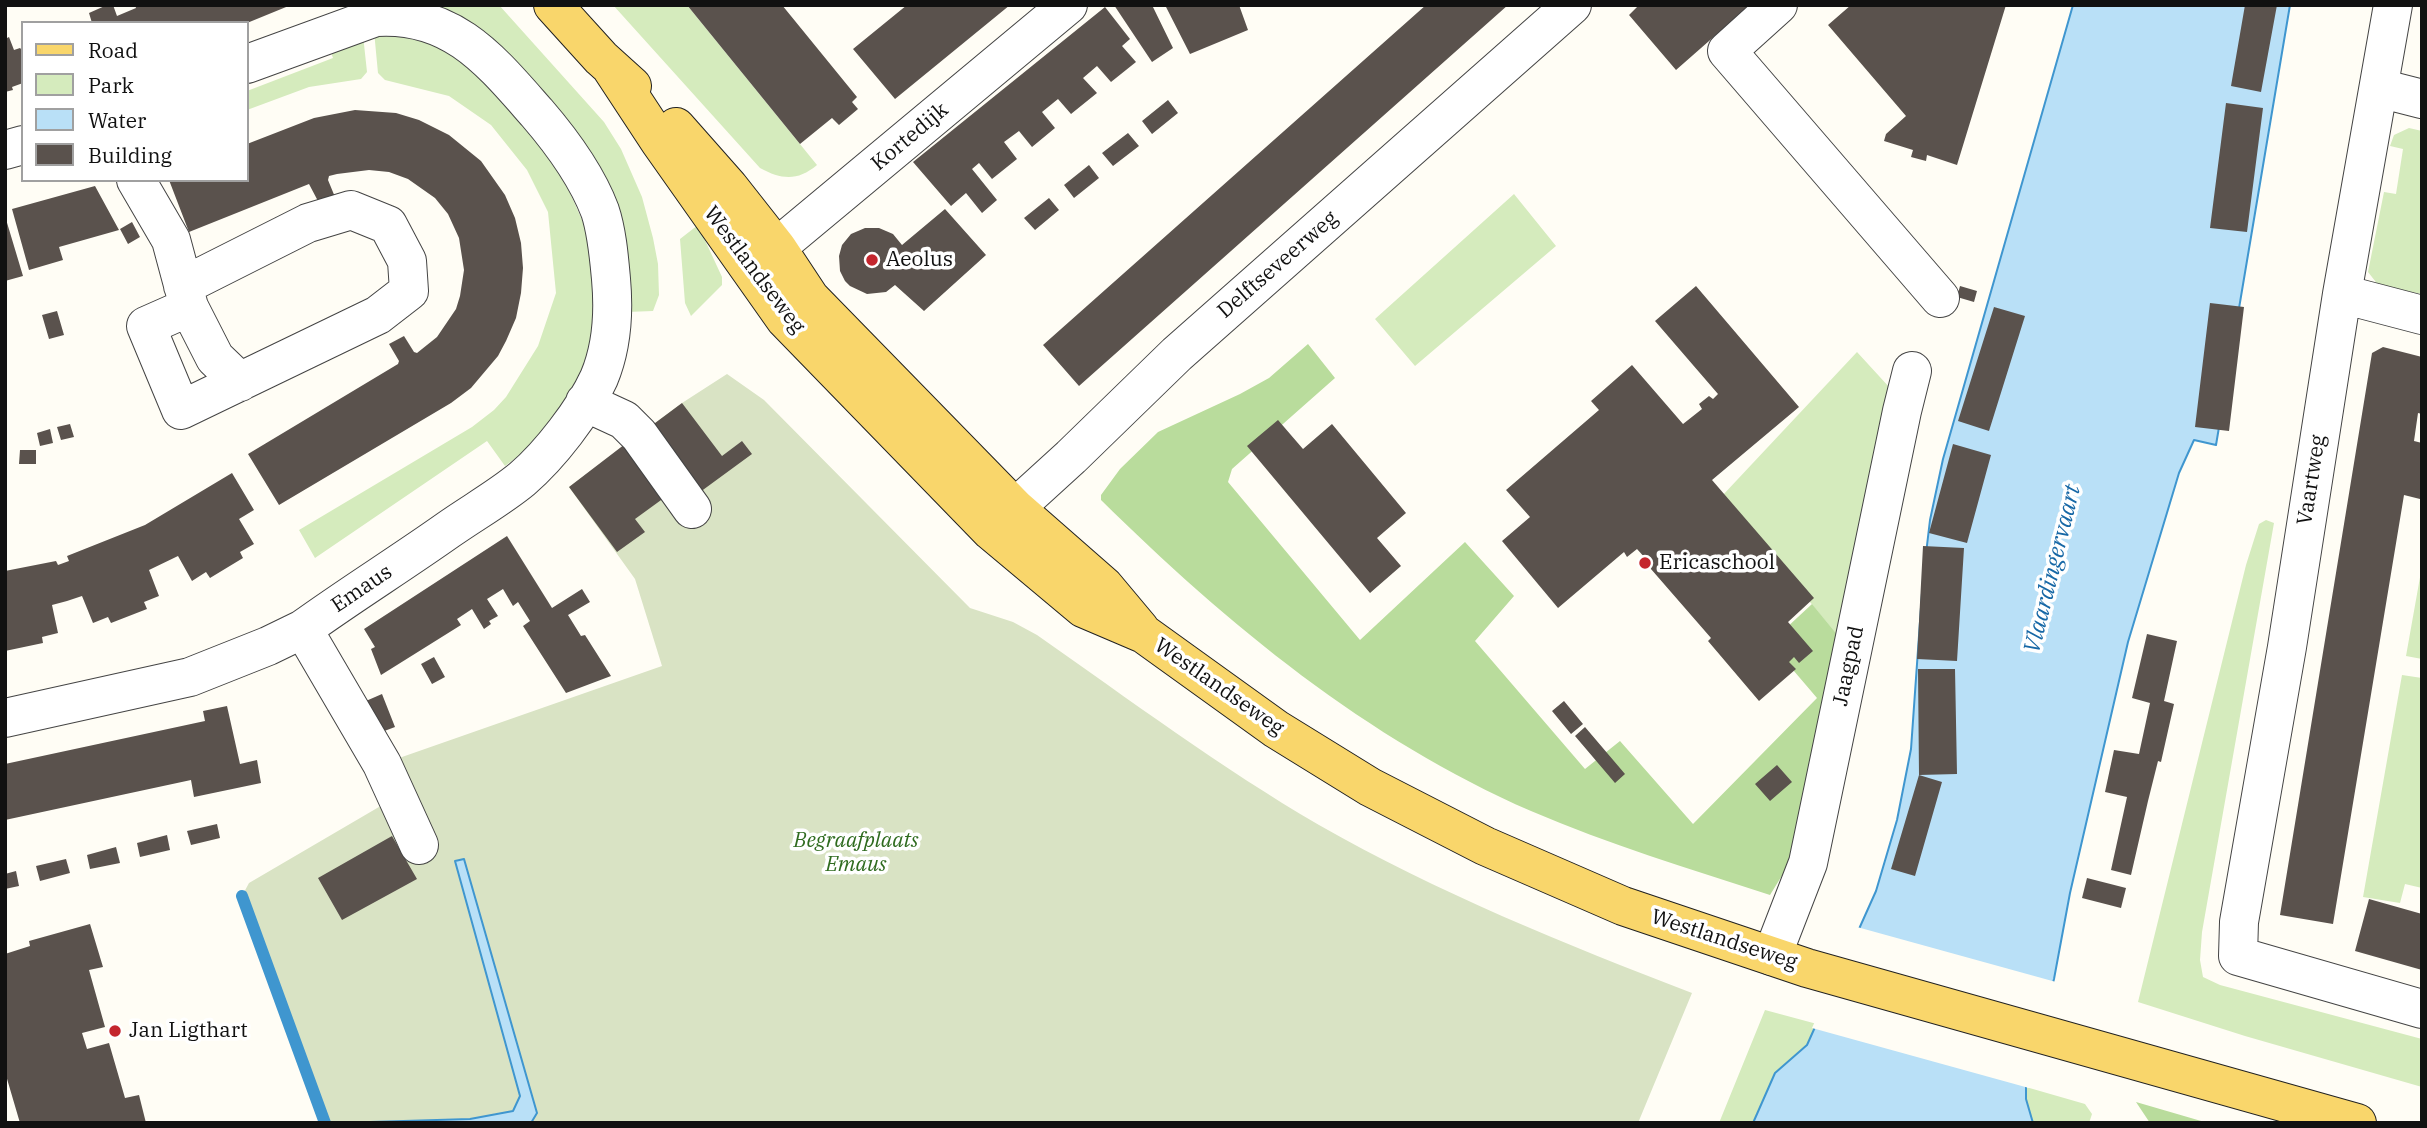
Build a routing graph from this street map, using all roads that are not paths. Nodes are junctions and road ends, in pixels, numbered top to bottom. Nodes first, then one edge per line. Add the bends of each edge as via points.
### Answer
1 (553, 5) edge
2 (1068, 5) edge
3 (1572, 5) edge
4 (1778, 5) edge
5 (2393, 5) edge
6 (248, 64) edge
7 (2379, 88) junction
8 (2422, 99) edge
9 (137, 182) edge
10 (764, 258) junction
11 (2342, 294) junction
12 (186, 297) junction
13 (1940, 298) dead end
14 (2422, 315) edge
15 (1912, 371) dead end
16 (240, 382) junction
17 (585, 402) junction
18 (692, 509) dead end
19 (1003, 520) junction
20 (303, 629) junction
21 (5, 718) edge
22 (419, 845) dead end
23 (1772, 956) junction
24 (2422, 1009) edge
25 (2357, 1123) edge

1 - 10 main road, Westlandseweg via 612,69 660,142
2 - 10 street, Kortedijk
3 - 19 street, Delftseveerweg via 1177,354
4 - 13 street via 1727,51
5 - 7 street, Vaartweg
6 - 17 street, Emaus via 376,17 397,16 449,31 469,42 504,76 576,163 600,211 612,318 599,377
7 - 8 street
7 - 11 street, Vaartweg
9 - 12 street via 171,240
10 - 19 main road, Westlandseweg via 785,319 933,474
11 - 14 street
11 - 24 street, Vaartweg via 2239,922 2238,956
12 - 16 street via 215,358
12 - 16 street via 146,326 181,410
12 - 16 street via 308,223 351,210 388,225 407,261 409,291 378,315
15 - 23 street, Jaagpad via 1808,863
17 - 18 street via 632,427
17 - 20 street, Emaus via 570,427 523,478
19 - 23 main road, Westlandseweg via 1104,586 1144,634 1276,729 1381,793 1574,886
20 - 21 street, Emaus via 190,677
20 - 22 street via 382,764
23 - 25 main road, Westlandseweg

